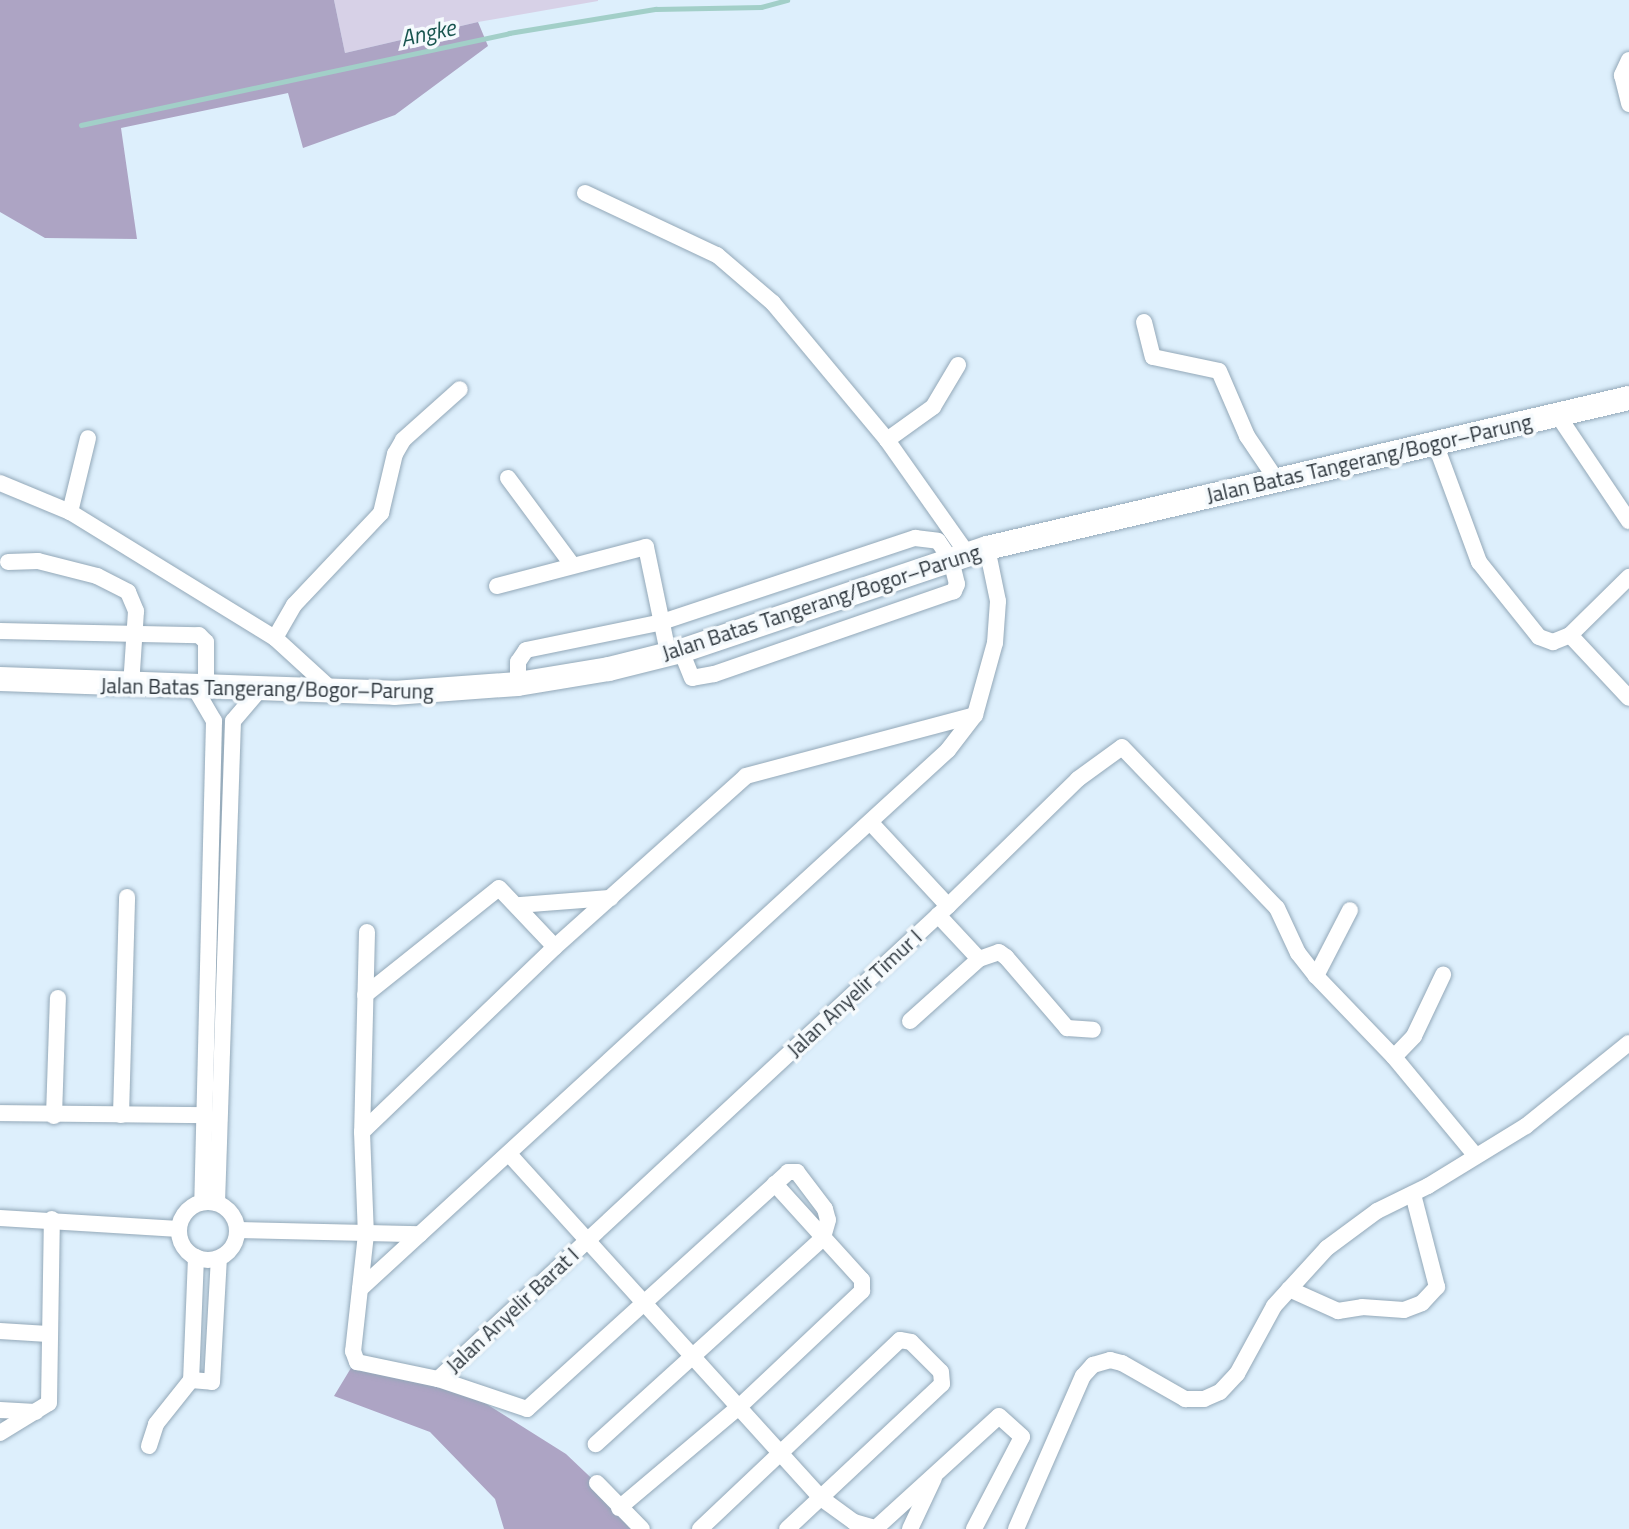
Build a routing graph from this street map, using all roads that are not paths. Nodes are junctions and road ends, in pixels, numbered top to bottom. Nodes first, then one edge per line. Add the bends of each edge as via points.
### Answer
1 (1629, 60) edge
2 (1629, 104) edge
3 (584, 193) dead end
4 (1144, 322) dead end
5 (958, 365) dead end
6 (460, 389) dead end
7 (1629, 398) edge
8 (1557, 414) junction
9 (88, 438) dead end
10 (887, 440) junction
11 (1435, 443) junction
12 (508, 478) dead end
13 (1276, 479) junction
14 (0, 483) edge
15 (70, 512) junction
16 (1629, 522) edge
17 (969, 554) junction
18 (8, 562) dead end
19 (571, 564) junction
20 (1629, 578) edge
21 (497, 586) dead end
22 (662, 622) junction
23 (0, 631) edge
24 (134, 631) junction
25 (1570, 635) junction
26 (275, 638) junction
27 (675, 652) junction
28 (0, 679) edge
29 (518, 684) junction
30 (200, 685) junction
31 (131, 687) junction
32 (262, 687) junction
33 (333, 691) junction
34 (1629, 698) edge
35 (975, 715) junction
36 (214, 721) junction
37 (233, 721) junction
38 (871, 823) junction
39 (127, 897) dead end
40 (611, 898) junction
41 (519, 905) junction
42 (1350, 909) dead end
43 (943, 911) junction
44 (367, 932) dead end
45 (555, 947) junction
46 (979, 959) junction
47 (1443, 975) dead end
48 (1315, 976) junction
49 (365, 995) junction
50 (58, 998) dead end
51 (910, 1021) dead end
52 (1093, 1030) dead end
53 (1629, 1043) edge
54 (1394, 1057) junction
55 (0, 1113) edge
56 (121, 1115) junction
57 (204, 1115) junction
58 (54, 1116) junction
59 (362, 1132) junction
60 (509, 1154) junction
61 (1475, 1155) junction
62 (775, 1184) junction
63 (1413, 1194) junction
64 (210, 1202) junction
65 (0, 1218) edge
66 (52, 1219) junction
67 (179, 1229) junction
68 (237, 1230) junction
69 (366, 1234) junction
70 (420, 1234) junction
71 (823, 1238) junction
72 (586, 1241) junction
73 (196, 1257) junction
74 (219, 1258) junction
75 (360, 1289) junction
76 (1289, 1289) junction
77 (646, 1304) junction
78 (0, 1332) edge
79 (48, 1334) junction
80 (691, 1355) junction
81 (438, 1379) junction
82 (191, 1380) junction
83 (740, 1406) junction
84 (0, 1410) edge
85 (39, 1412) junction
86 (0, 1433) edge
87 (596, 1444) dead end
88 (149, 1446) dead end
89 (781, 1453) junction
90 (939, 1469) junction
91 (597, 1483) dead end
92 (821, 1498) junction
93 (620, 1508) junction
94 (865, 1527) edge
95 (642, 1529) edge
96 (700, 1529) edge
97 (787, 1529) edge
98 (909, 1529) edge
99 (974, 1529) edge
100 (1016, 1529) edge

1 - 2 street via 1622,75
3 - 10 street via 698,244 725,262 773,303
4 - 13 street via 1153,357 1219,371 1247,436
5 - 10 street via 933,407
6 - 26 street via 404,440 395,454 381,513 294,605
7 - 8 main road, Jalan Batas Tangerang/Bogor–Parung
8 - 11 main road, Jalan Batas Tangerang/Bogor–Parung
8 - 16 street
9 - 15 street
10 - 17 street
11 - 13 main road, Jalan Batas Tangerang/Bogor–Parung
11 - 25 street via 1479,562 1531,631 1553,642
12 - 19 street
13 - 17 main road, Jalan Batas Tangerang/Bogor–Parung
14 - 15 street
15 - 26 street
17 - 22 street via 938,541 915,538
17 - 27 main road, Jalan Batas Tangerang/Bogor–Parung
17 - 35 street via 998,621
18 - 24 street via 38,561 113,582 135,600
19 - 21 street
19 - 22 street via 646,547
20 - 25 street
22 - 27 street
22 - 29 street via 526,650 518,662
23 - 24 street
24 - 30 street via 199,635 206,642
24 - 31 street
25 - 34 street
26 - 33 street
27 - 29 main road, Jalan Batas Tangerang/Bogor–Parung
28 - 31 main road, Jalan Batas Tangerang/Bogor–Parung
29 - 33 main road, Jalan Batas Tangerang/Bogor–Parung via 405,693
30 - 31 main road, Jalan Batas Tangerang/Bogor–Parung
30 - 32 main road, Jalan Batas Tangerang/Bogor–Parung
30 - 36 street
32 - 33 main road, Jalan Batas Tangerang/Bogor–Parung
32 - 37 street
35 - 38 street via 948,750
35 - 40 street via 746,776
36 - 37 street
36 - 57 street
37 - 64 street
38 - 43 street
38 - 60 street via 635,1032
39 - 56 street
40 - 41 street
40 - 45 street
41 - 45 street
41 - 49 street via 504,890 489,892
42 - 48 street
43 - 46 street
43 - 48 street, Jalan Anyelir Timur I via 1078,779 1122,747 1277,908 1298,953
43 - 72 street, Jalan Anyelir Timur I
44 - 49 street
45 - 59 street
46 - 51 street
46 - 52 street via 999,952 1064,1026 1075,1032
47 - 54 street via 1414,1036
48 - 54 street
49 - 59 street
50 - 58 street
53 - 61 street via 1525,1126
54 - 61 street
55 - 58 street
56 - 57 street
56 - 58 street
57 - 64 street
59 - 69 street
60 - 70 street
60 - 72 street
61 - 63 street
62 - 71 street
62 - 71 street via 791,1170 825,1209 828,1220
62 - 77 street
63 - 76 street via 1377,1211 1328,1248
63 - 76 street via 1437,1287 1422,1303 1404,1310 1362,1307 1338,1311
64 - 67 street via 186,1212
64 - 68 street via 232,1213
65 - 66 street
66 - 67 street
66 - 79 street
67 - 73 street via 187,1251
68 - 69 street
68 - 74 street via 233,1247
69 - 70 street
69 - 75 street
70 - 75 street
71 - 80 street
71 - 83 street via 862,1280 862,1291
72 - 77 street
72 - 81 street, Jalan Anyelir Barat I
73 - 74 street
73 - 82 street
74 - 82 street via 215,1376 212,1382
75 - 81 street via 353,1359 362,1365
76 - 100 street via 1274,1306 1231,1384 1212,1396 1185,1399 1110,1360 1087,1370
77 - 80 street
77 - 81 street via 527,1409
78 - 79 street
79 - 85 street via 49,1403
80 - 83 street
80 - 87 street
82 - 88 street via 156,1424
83 - 89 street
83 - 93 street
84 - 85 street
85 - 86 street
89 - 92 street
89 - 92 street via 900,1340 911,1342 941,1372 942,1384
89 - 96 street
90 - 94 street
90 - 98 street
90 - 99 street via 996,1417 1021,1433
91 - 93 street
92 - 94 street
92 - 97 street
93 - 95 street

